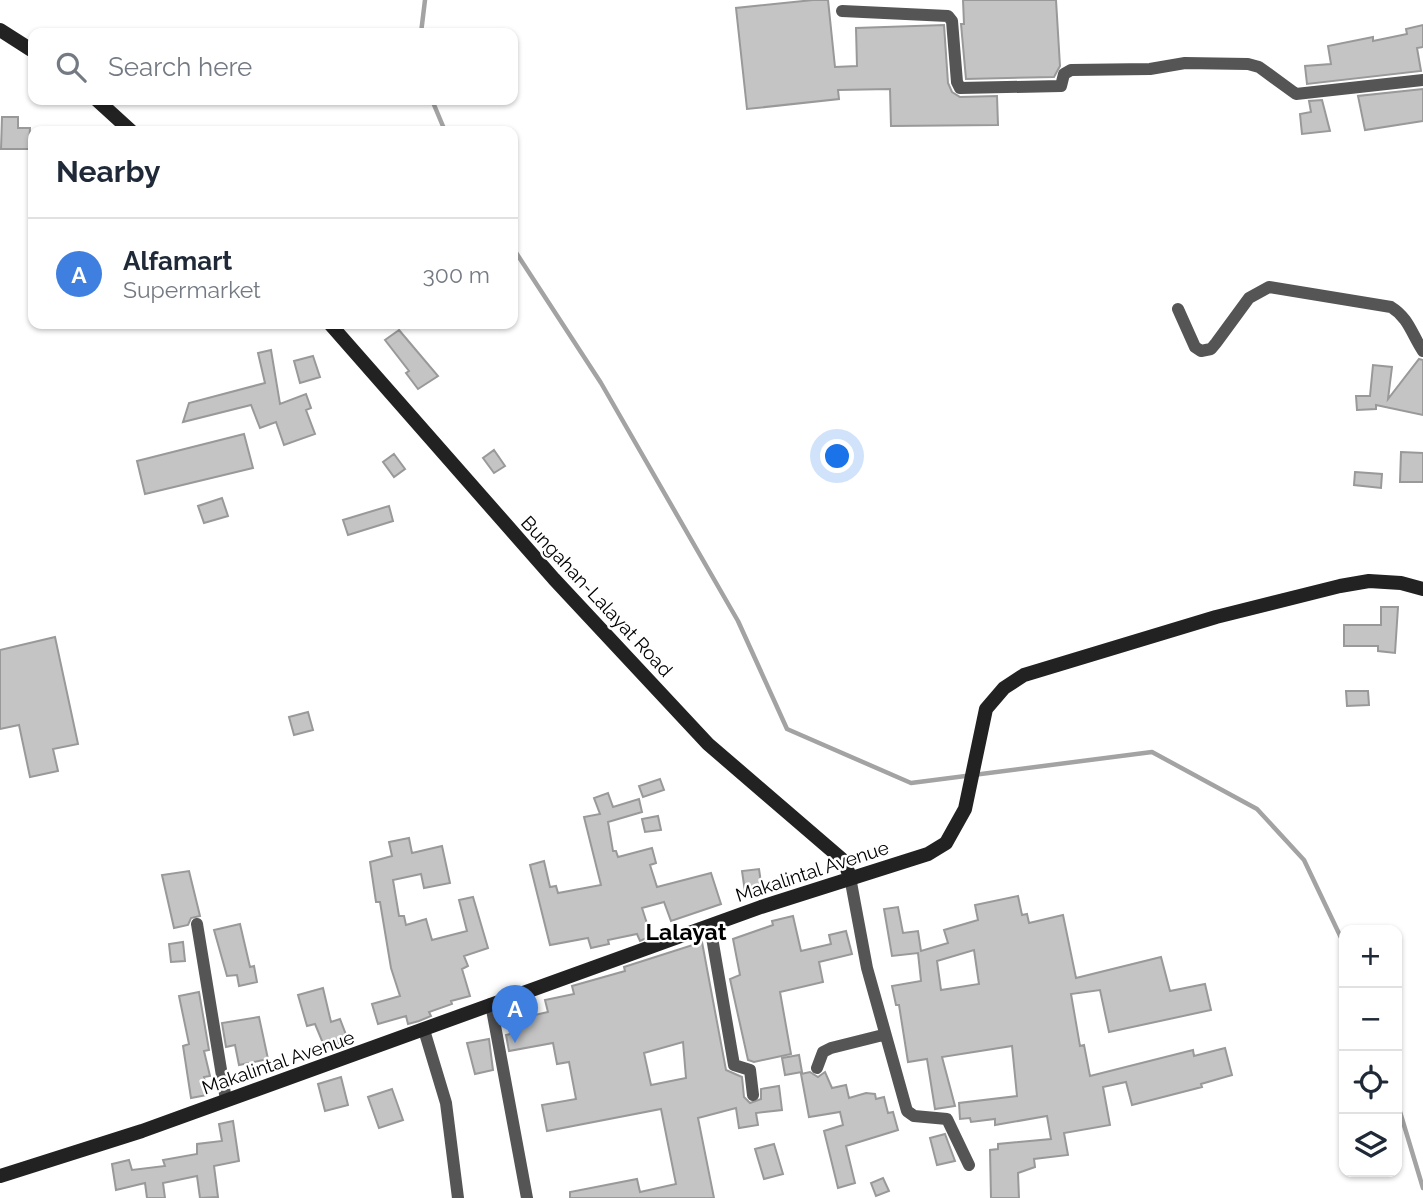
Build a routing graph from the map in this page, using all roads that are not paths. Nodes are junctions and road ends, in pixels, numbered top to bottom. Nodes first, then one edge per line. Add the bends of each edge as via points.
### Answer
1 (842, 11) dead end
2 (0, 30) edge
3 (28, 48) edge
4 (1423, 80) edge
5 (102, 105) edge
6 (126, 126) edge
7 (1178, 309) dead end
8 (334, 329) edge
9 (1423, 351) edge
10 (1423, 589) edge
11 (850, 877) junction
12 (197, 925) dead end
13 (709, 926) junction
14 (491, 1004) junction
15 (424, 1030) junction
16 (883, 1035) junction
17 (817, 1068) dead end
18 (753, 1095) dead end
19 (226, 1100) junction
20 (969, 1165) dead end
21 (0, 1176) edge
22 (458, 1198) edge
23 (527, 1198) edge

1 - 4 street via 948,16 960,88 1060,86 1064,74 1071,70 1150,69 1185,63 1259,67 1296,94
2 - 3 main road
5 - 6 main road
7 - 9 street via 1201,351 1210,349 1249,298 1269,288 1391,307 1412,328
8 - 11 main road, Bungahan-Lalayat Road via 554,579 690,724 844,861
10 - 11 main road, Makalintal Avenue via 1369,581 1340,586 1216,617 1024,675 1004,688 986,709 965,809 946,843 928,854
11 - 13 main road, Makalintal Avenue
11 - 16 street
12 - 19 street
13 - 14 main road, Makalintal Avenue
13 - 18 street via 734,1065 750,1070
14 - 15 main road, Makalintal Avenue
14 - 23 street
15 - 19 main road, Makalintal Avenue
15 - 22 street via 446,1103
16 - 17 street via 831,1048 823,1052
16 - 20 street via 907,1111 914,1116 947,1119
19 - 21 main road, Makalintal Avenue

